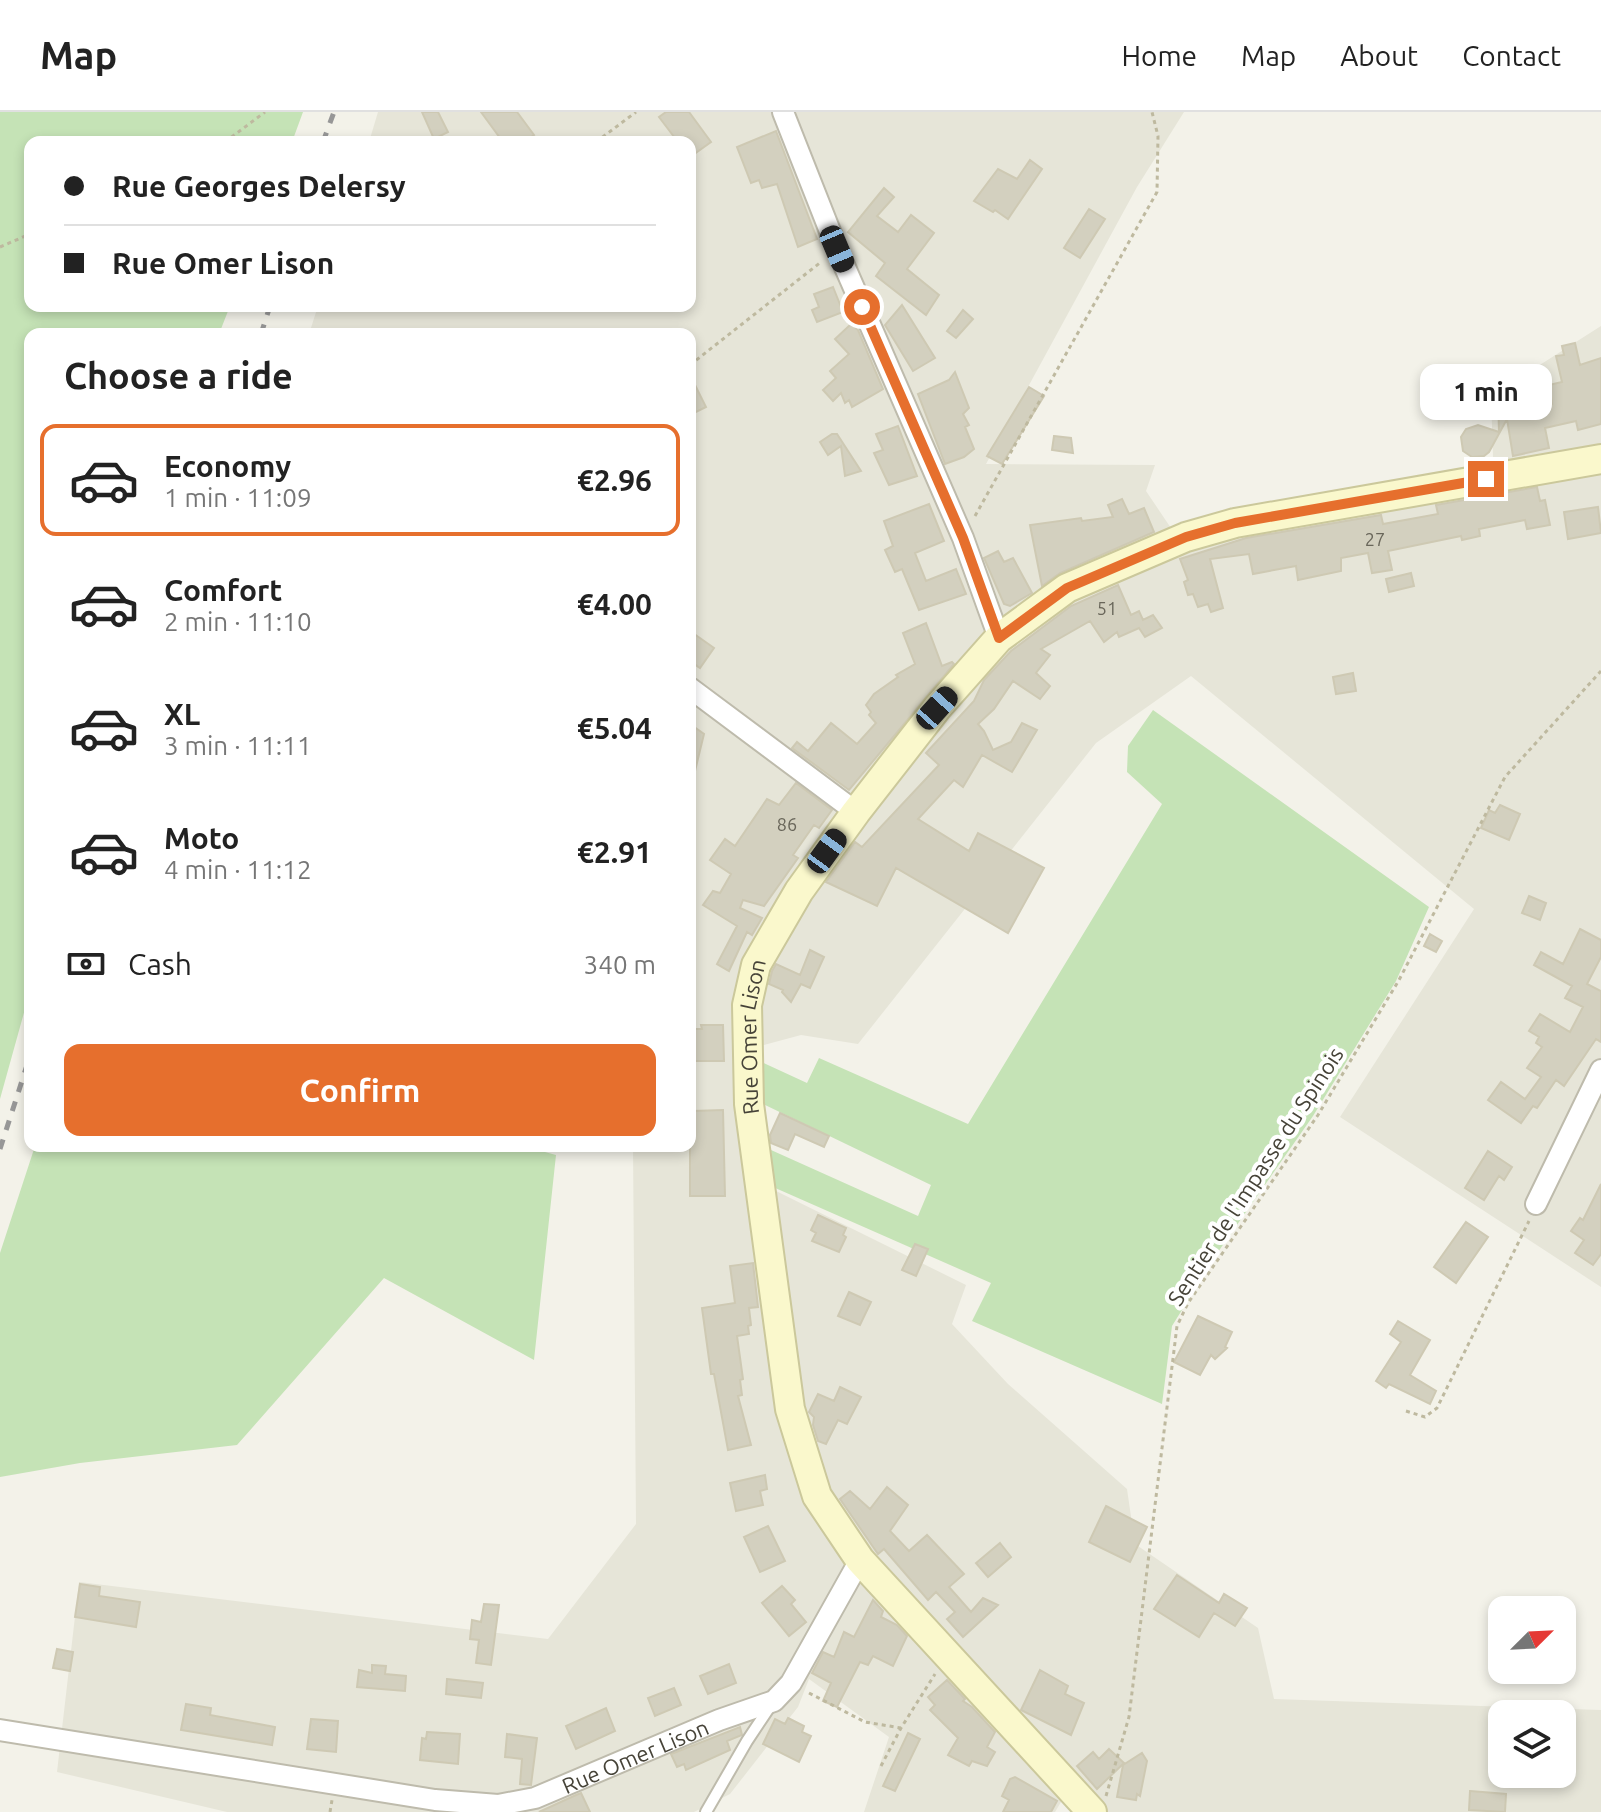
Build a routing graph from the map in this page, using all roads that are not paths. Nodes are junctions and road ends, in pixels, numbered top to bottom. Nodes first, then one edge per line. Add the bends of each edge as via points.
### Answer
1 (783, 112) edge
2 (1601, 459) edge
3 (999, 638) junction
4 (696, 692) edge
5 (856, 812) junction
6 (1601, 1070) edge
7 (1536, 1204) road end
8 (860, 1560) junction
9 (774, 1701) junction
10 (0, 1730) edge
11 (1097, 1808) edge
12 (706, 1812) edge

1 - 3 street via 963,538
2 - 3 street, Rue Omer Lison via 1235,523 1186,537 1067,588
3 - 5 street, Rue Omer Lison
4 - 5 street
5 - 8 street, Rue Omer Lison via 799,891 756,965 747,1005 749,1104 790,1409 817,1496
6 - 7 street
8 - 9 street, Rue Omer Lison via 791,1683
8 - 11 street, Rue Omer Lison
9 - 10 street, Rue Omer Lison via 535,1798 498,1805 435,1800
9 - 12 lane

